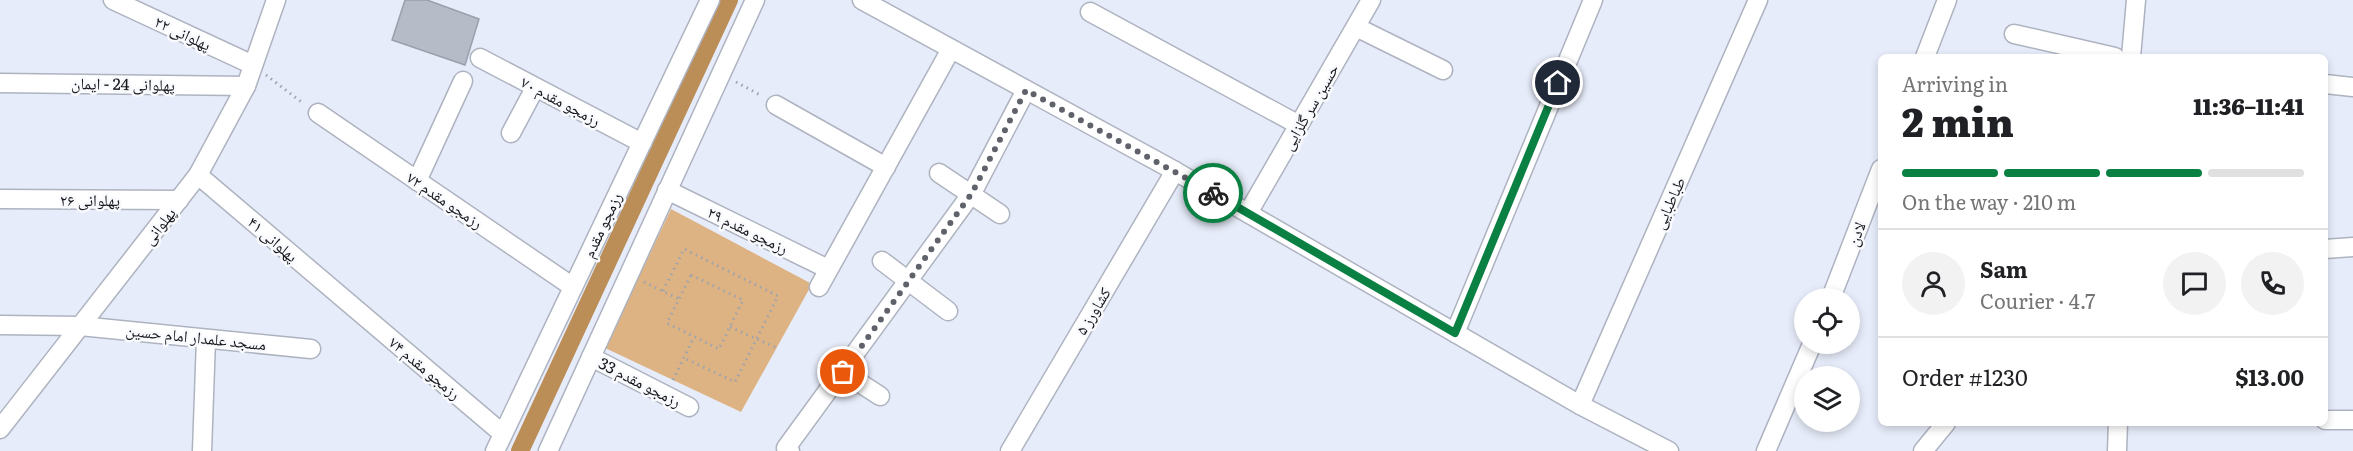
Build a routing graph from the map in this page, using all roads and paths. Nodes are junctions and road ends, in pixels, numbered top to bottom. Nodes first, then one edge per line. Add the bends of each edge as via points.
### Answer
1 (113, 0) edge
2 (276, 0) edge
3 (710, 0) edge
4 (755, 0) edge
5 (862, 0) edge
6 (1593, 0) edge
7 (1758, 0) edge
8 (1947, 0) edge
9 (2136, 0) edge
10 (1366, 2) edge
11 (1090, 12) dead end
12 (1356, 27) junction
13 (2014, 34) dead end
14 (951, 49) junction
15 (1925, 54) edge
16 (2102, 54) edge
17 (2131, 54) edge
18 (480, 58) dead end
19 (253, 65) junction
20 (1443, 70) dead end
21 (721, 74) junction
22 (463, 81) dead end
23 (0, 83) edge
24 (2328, 84) edge
25 (246, 86) junction
26 (2353, 87) edge
27 (535, 88) junction
28 (1026, 90) junction
29 (776, 105) joint
30 (318, 113) joint
31 (1299, 125) junction
32 (511, 133) dead end
33 (642, 143) junction
34 (886, 166) junction
35 (1176, 171) junction
36 (939, 173) dead end
37 (198, 175) junction
38 (1878, 177) edge
39 (417, 181) junction
40 (667, 190) junction
41 (972, 193) junction
42 (0, 199) edge
43 (179, 200) junction
44 (1248, 213) junction
45 (1000, 214) dead end
46 (2353, 248) edge
47 (2328, 249) edge
48 (882, 261) dead end
49 (828, 269) junction
50 (908, 282) junction
51 (573, 286) junction
52 (819, 286) dead end
53 (1835, 288) edge
54 (680, 299) junction
55 (347, 302) joint
56 (948, 310) dead end
57 (0, 325) edge
58 (80, 326) junction
59 (730, 327) junction
60 (1455, 333) junction
61 (694, 336) junction
62 (207, 339) junction
63 (756, 339) junction
64 (777, 348) dead end
65 (311, 349) dead end
66 (1808, 354) edge
67 (591, 357) junction
68 (684, 358) junction
69 (843, 372) junction
70 (666, 395) junction
71 (879, 396) dead end
72 (1580, 405) junction
73 (689, 407) dead end
74 (2328, 420) edge
75 (2353, 420) edge
76 (1944, 426) edge
77 (2118, 426) edge
78 (0, 429) edge
79 (503, 434) junction
80 (202, 451) edge
81 (495, 451) edge
82 (548, 451) edge
83 (790, 451) edge
84 (1010, 451) edge
85 (1669, 451) edge
86 (1766, 451) edge
87 (1923, 451) edge
88 (2116, 451) edge

1 - 19 street, پهلوانی ۲۲
2 - 19 street, پهلوانی
3 - 33 street, رزمجو مقدم
4 - 21 street
5 - 14 street
6 - 60 street
7 - 72 street, طباطبایی
8 - 15 street
9 - 17 street
10 - 12 street, حسین سر گلزایی
11 - 31 street
12 - 20 street
12 - 31 street, حسین سر گلزایی
13 - 16 street
14 - 28 street
14 - 34 street
18 - 27 street, رزمجو مقدم ۷۰
19 - 25 street, پهلوانی
19 - 30 path
21 - 29 path
21 - 40 street
22 - 39 street
23 - 25 street, پهلوانی 24 - ایمان
24 - 26 street
25 - 37 street, پهلوانی
27 - 32 street
27 - 33 street, رزمجو مقدم ۷۰
28 - 35 street
28 - 41 street
29 - 34 street
30 - 39 street, رزمجو مقدم ۷۲
31 - 44 street, حسین سر گلزایی
33 - 51 street, رزمجو مقدم
34 - 49 street
35 - 44 street
35 - 84 street, کشاورز ۵
36 - 41 street
37 - 43 street, پهلوانی
37 - 55 street, پهلوانی ۴۱
38 - 53 street, لادن
39 - 51 street, رزمجو مقدم ۷۲
40 - 49 street, رزمجو مقدم ۲۹
40 - 67 street
41 - 45 street
41 - 50 street
42 - 43 street, پهلوانی ۲۶
43 - 58 street, پهلوانی
44 - 60 street
46 - 47 street
48 - 50 street
49 - 52 street
50 - 56 street
50 - 69 street
51 - 79 street, رزمجو مقدم
54 - 59 path via 691,275 743,300
54 - 61 path via 667,323
54 - 63 path via 663,291 684,249 778,296
55 - 79 street, رزمجو مقدم ۷۴
57 - 58 street, مسجد علمدار امام حسین
58 - 62 street, مسجد علمدار امام حسین
58 - 78 street, پهلوانی
59 - 61 path via 719,349
59 - 63 path
60 - 72 street
61 - 68 path
62 - 65 street, مسجد علمدار امام حسین
62 - 80 street
63 - 64 path
63 - 68 path via 735,382
66 - 86 street
67 - 70 street, رزمجو مقدم 33
67 - 82 street
68 - 70 path
69 - 71 street
69 - 83 street via 786,448
70 - 73 street, رزمجو مقدم 33
72 - 85 street
74 - 75 street
76 - 87 street
77 - 88 street
79 - 81 street, رزمجو مقدم

